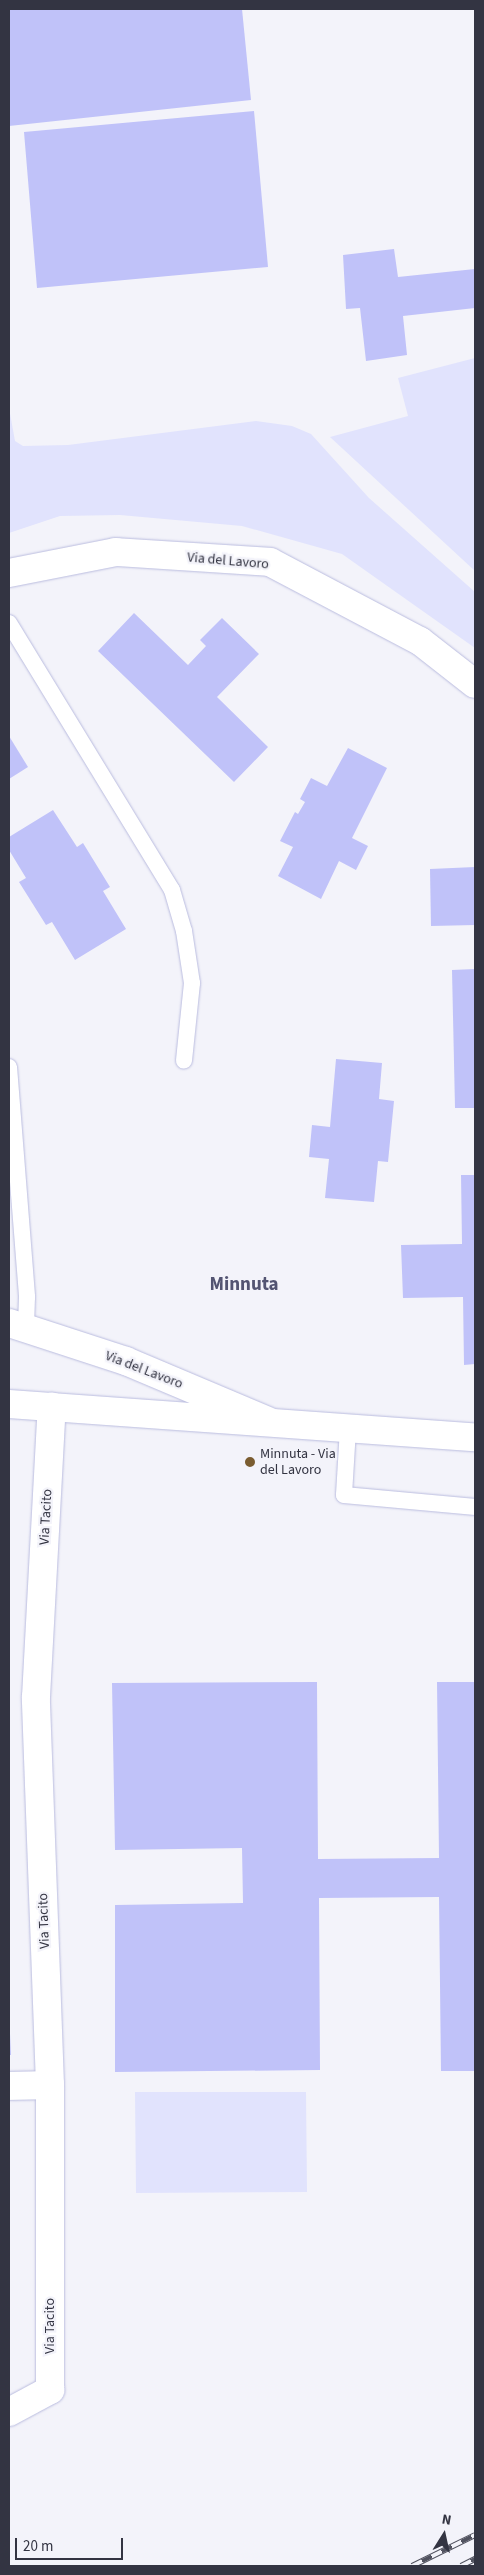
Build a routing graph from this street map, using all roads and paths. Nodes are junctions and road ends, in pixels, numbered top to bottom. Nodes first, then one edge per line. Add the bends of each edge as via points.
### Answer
1 (9, 573) edge
2 (9, 623) edge
3 (475, 684) edge
4 (184, 1061) dead end
5 (9, 1067) edge
6 (17, 1326) edge
7 (9, 1404) edge
8 (52, 1406) junction
9 (276, 1424) junction
10 (348, 1429) junction
11 (475, 1437) edge
12 (475, 1507) edge
13 (50, 2085) junction
14 (9, 2086) edge
15 (9, 2412) edge

1 - 3 street, Via del Lavoro via 116,552 270,562 420,641
2 - 4 lane via 172,890 184,930 192,983
5 - 6 lane via 28,1297
6 - 9 street, Via del Lavoro via 126,1361
7 - 8 street, Via del Lavoro
8 - 9 street, Via del Lavoro
8 - 13 street, Via Tacito via 36,1697
9 - 10 street, Via del Lavoro
10 - 11 street, Via del Lavoro
10 - 12 lane via 344,1495
13 - 14 street
13 - 15 street, Via Tacito via 50,2390

